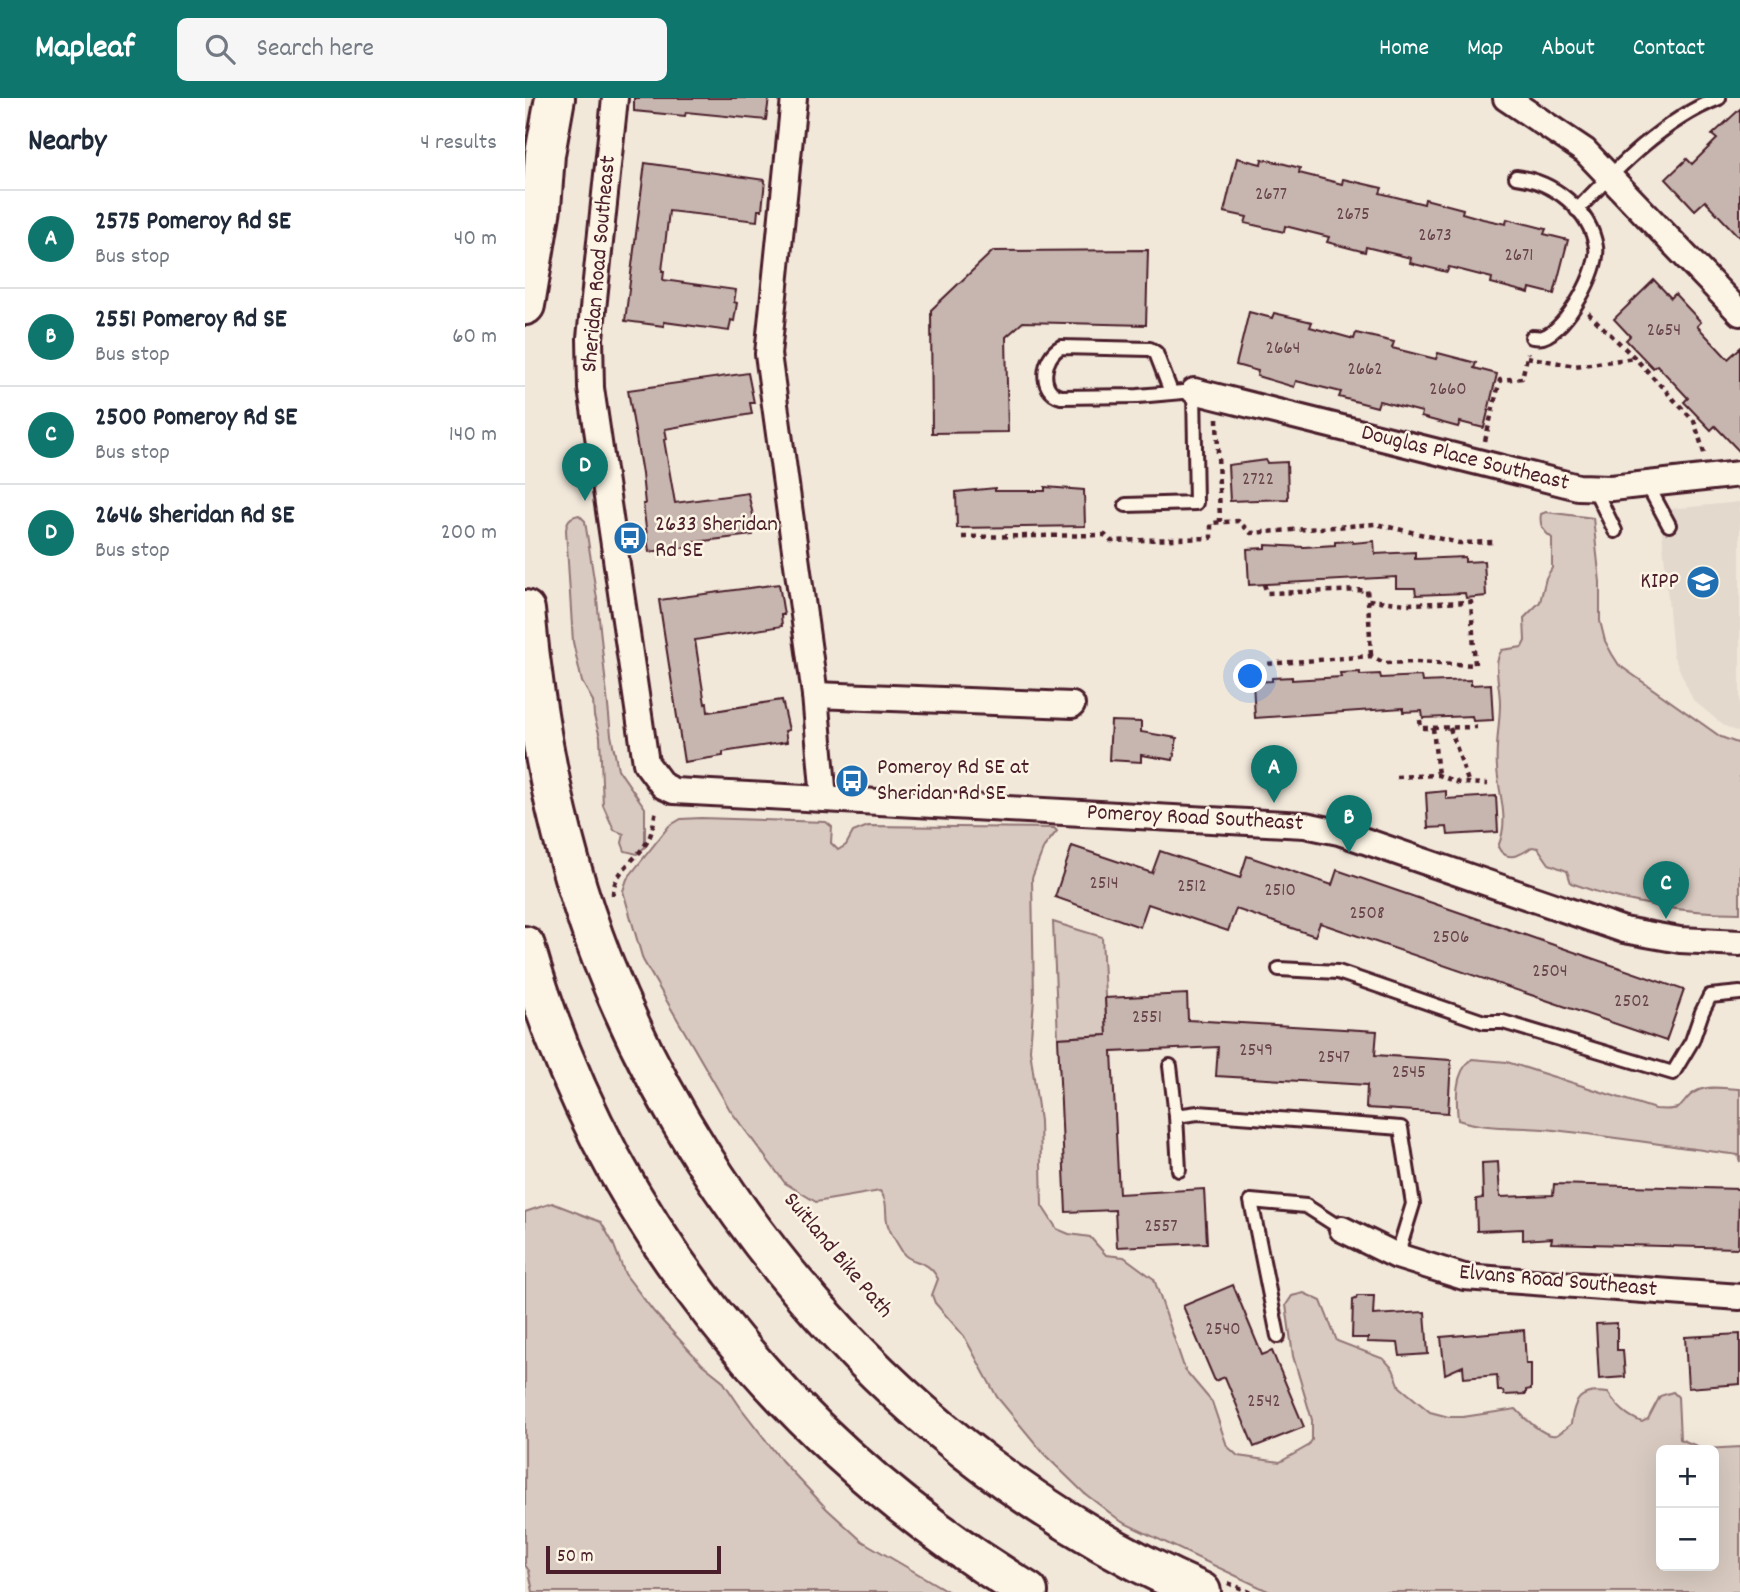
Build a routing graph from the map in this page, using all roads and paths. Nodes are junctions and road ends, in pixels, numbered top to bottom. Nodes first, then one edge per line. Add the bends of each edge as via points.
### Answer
1 (555, 98) edge
2 (615, 98) edge
3 (794, 98) edge
4 (1506, 98) edge
5 (1719, 98) edge
6 (1609, 176) junction
7 (1516, 177) dead end
8 (1577, 210) junction
9 (525, 305) edge
10 (1593, 305) dead end
11 (1740, 313) edge
12 (1532, 337) joint
13 (1527, 357) junction
14 (1635, 358) junction
15 (1194, 393) junction
16 (1481, 463) junction
17 (1740, 474) edge
18 (1709, 477) junction
19 (1647, 484) junction
20 (1594, 488) junction
21 (1126, 505) dead end
22 (1220, 522) junction
23 (1669, 525) dead end
24 (1615, 531) dead end
25 (962, 537) dead end
26 (1496, 542) dead end
27 (1265, 584) dead end
28 (1367, 600) junction
29 (525, 610) edge
30 (1371, 656) junction
31 (1265, 664) dead end
32 (815, 695) junction
33 (1072, 705) dead end
34 (1420, 720) dead end
35 (1477, 727) dead end
36 (1433, 728) junction
37 (1450, 728) junction
38 (646, 763) joint
39 (1438, 775) junction
40 (1396, 777) dead end
41 (1469, 784) junction
42 (1488, 784) dead end
43 (824, 799) junction
44 (656, 804) dead end
45 (614, 906) dead end
46 (1740, 943) edge
47 (525, 946) edge
48 (1279, 969) dead end
49 (1740, 993) edge
50 (1170, 1066) dead end
51 (1176, 1116) junction
52 (1179, 1170) dead end
53 (1342, 1229) joint
54 (1397, 1256) junction
55 (1740, 1297) edge
56 (1278, 1336) dead end
57 (1213, 1587) edge
58 (1028, 1592) edge
59 (1249, 1592) edge

1 - 9 highway
2 - 38 street, Sheridan Road Southeast via 590,338 591,388
3 - 32 street via 768,354
4 - 6 street via 1585,151
5 - 6 lane via 1670,124
6 - 8 lane
6 - 11 street
7 - 8 lane via 1545,184
8 - 12 lane via 1597,248 1591,273 1570,314 1545,337
10 - 14 path via 1588,313
12 - 13 path
13 - 14 path via 1575,366
13 - 16 path via 1522,378 1500,380
14 - 18 path via 1694,421
15 - 15 lane via 1061,397 1048,389 1046,366 1053,351 1061,347 1150,349
15 - 16 street, Douglas Place Southeast
15 - 21 lane via 1196,503
15 - 22 path
16 - 20 street, Douglas Place Southeast
17 - 18 street, Douglas Place Southeast
18 - 19 street, Douglas Place Southeast
19 - 20 street, Douglas Place Southeast
19 - 23 lane
20 - 24 lane
22 - 25 path via 1211,523 1211,538
22 - 26 path via 1238,521 1251,533 1377,524 1459,543
27 - 28 path via 1267,593 1367,590
28 - 30 path
28 - 30 path via 1471,602 1475,665 1384,663
29 - 57 highway via 544,755 562,837 588,921 656,1076 721,1185 833,1327 952,1439 1079,1529 1157,1572
30 - 31 path
32 - 33 street
32 - 43 street
34 - 36 path via 1421,728
35 - 37 path
36 - 37 path
36 - 39 path
37 - 41 path
38 - 43 street, Pomeroy Road Southeast via 663,786 674,791
39 - 40 path
39 - 41 path
41 - 42 path
43 - 46 street, Pomeroy Road Southeast via 1305,825 1339,832 1624,930 1680,940
44 - 45 path via 647,843 619,874
47 - 58 highway via 556,1039 613,1161 657,1237 712,1314 801,1417 837,1450 933,1528
48 - 49 lane via 1338,972 1484,1023 1503,1022 1673,1073 1710,996
50 - 51 lane
51 - 52 lane
51 - 54 lane via 1198,1113 1401,1128 1413,1203
53 - 54 street, Elvans Road Southeast
53 - 56 lane via 1306,1206 1251,1201
54 - 55 street, Elvans Road Southeast via 1464,1278
57 - 59 path

